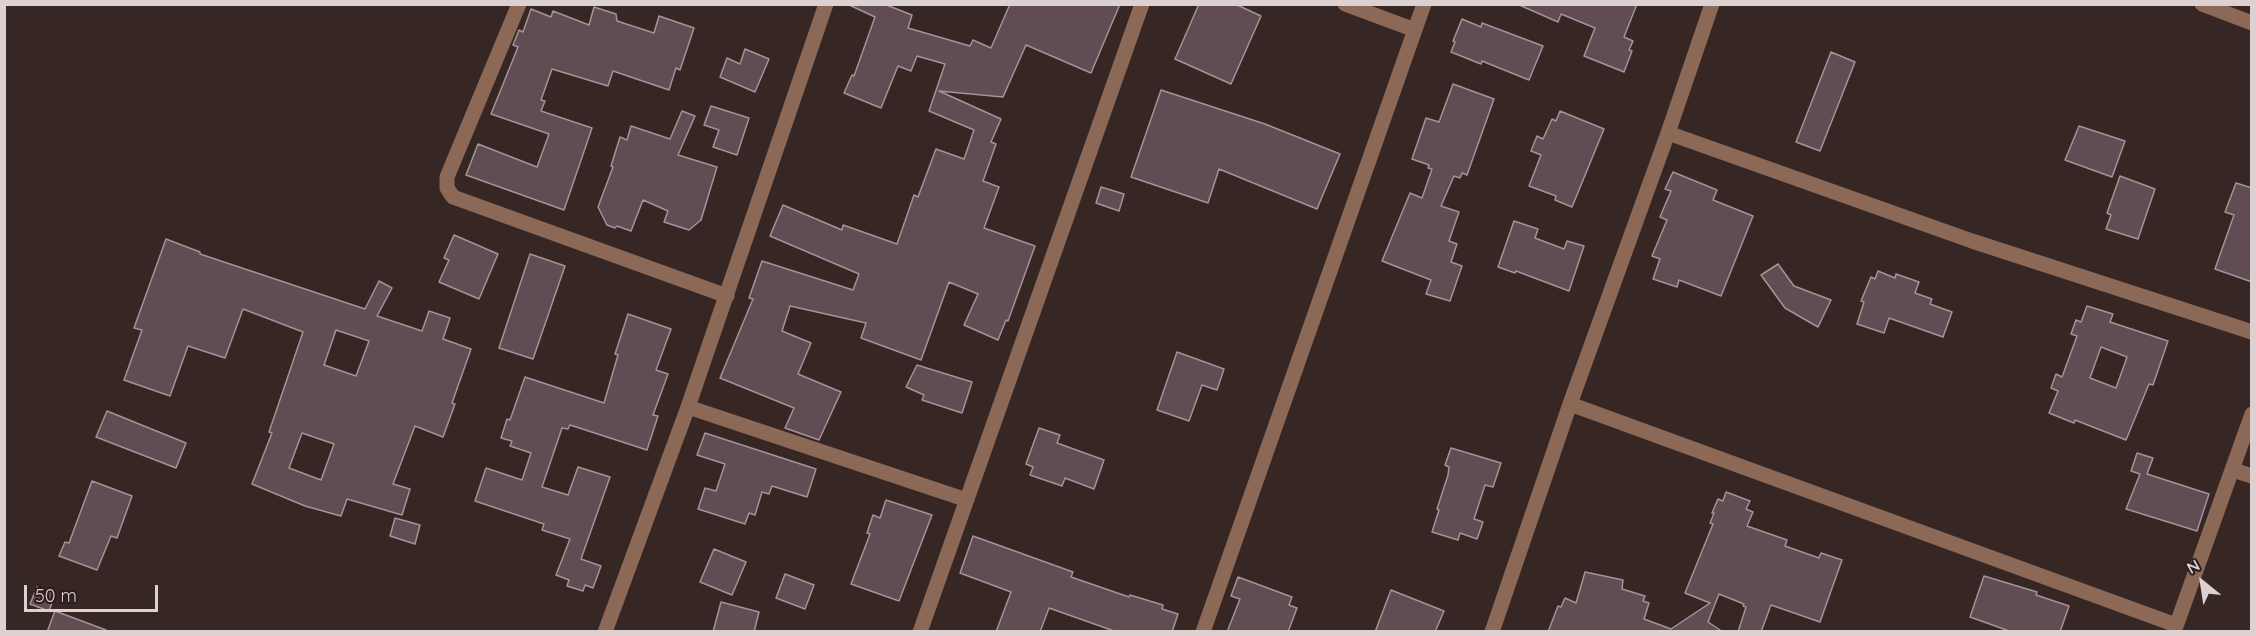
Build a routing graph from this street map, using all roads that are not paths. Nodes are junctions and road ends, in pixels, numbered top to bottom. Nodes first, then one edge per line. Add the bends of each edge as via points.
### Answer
1 (519, 4) edge
2 (826, 4) edge
3 (1142, 4) edge
4 (1345, 4) edge
5 (1424, 4) edge
6 (1712, 4) edge
7 (2202, 4) edge
8 (2252, 23) edge
9 (1415, 30) junction
10 (1668, 133) junction
11 (727, 296) junction
12 (2252, 332) edge
13 (1570, 404) junction
14 (688, 407) junction
15 (2252, 414) edge
16 (2233, 470) junction
17 (2252, 476) edge
18 (967, 500) junction
19 (2175, 628) edge
20 (605, 632) edge
21 (920, 632) edge
22 (1203, 632) edge
23 (1492, 632) edge

1 - 11 street via 447,177 447,188 453,197
2 - 11 street
3 - 18 street
4 - 9 street
5 - 9 street
6 - 10 street
7 - 8 street
9 - 22 street
10 - 12 street via 1972,241
10 - 13 street
11 - 14 street
13 - 19 street
13 - 23 street
14 - 18 street
14 - 20 street
15 - 16 street
16 - 17 street
16 - 19 street
18 - 21 street

